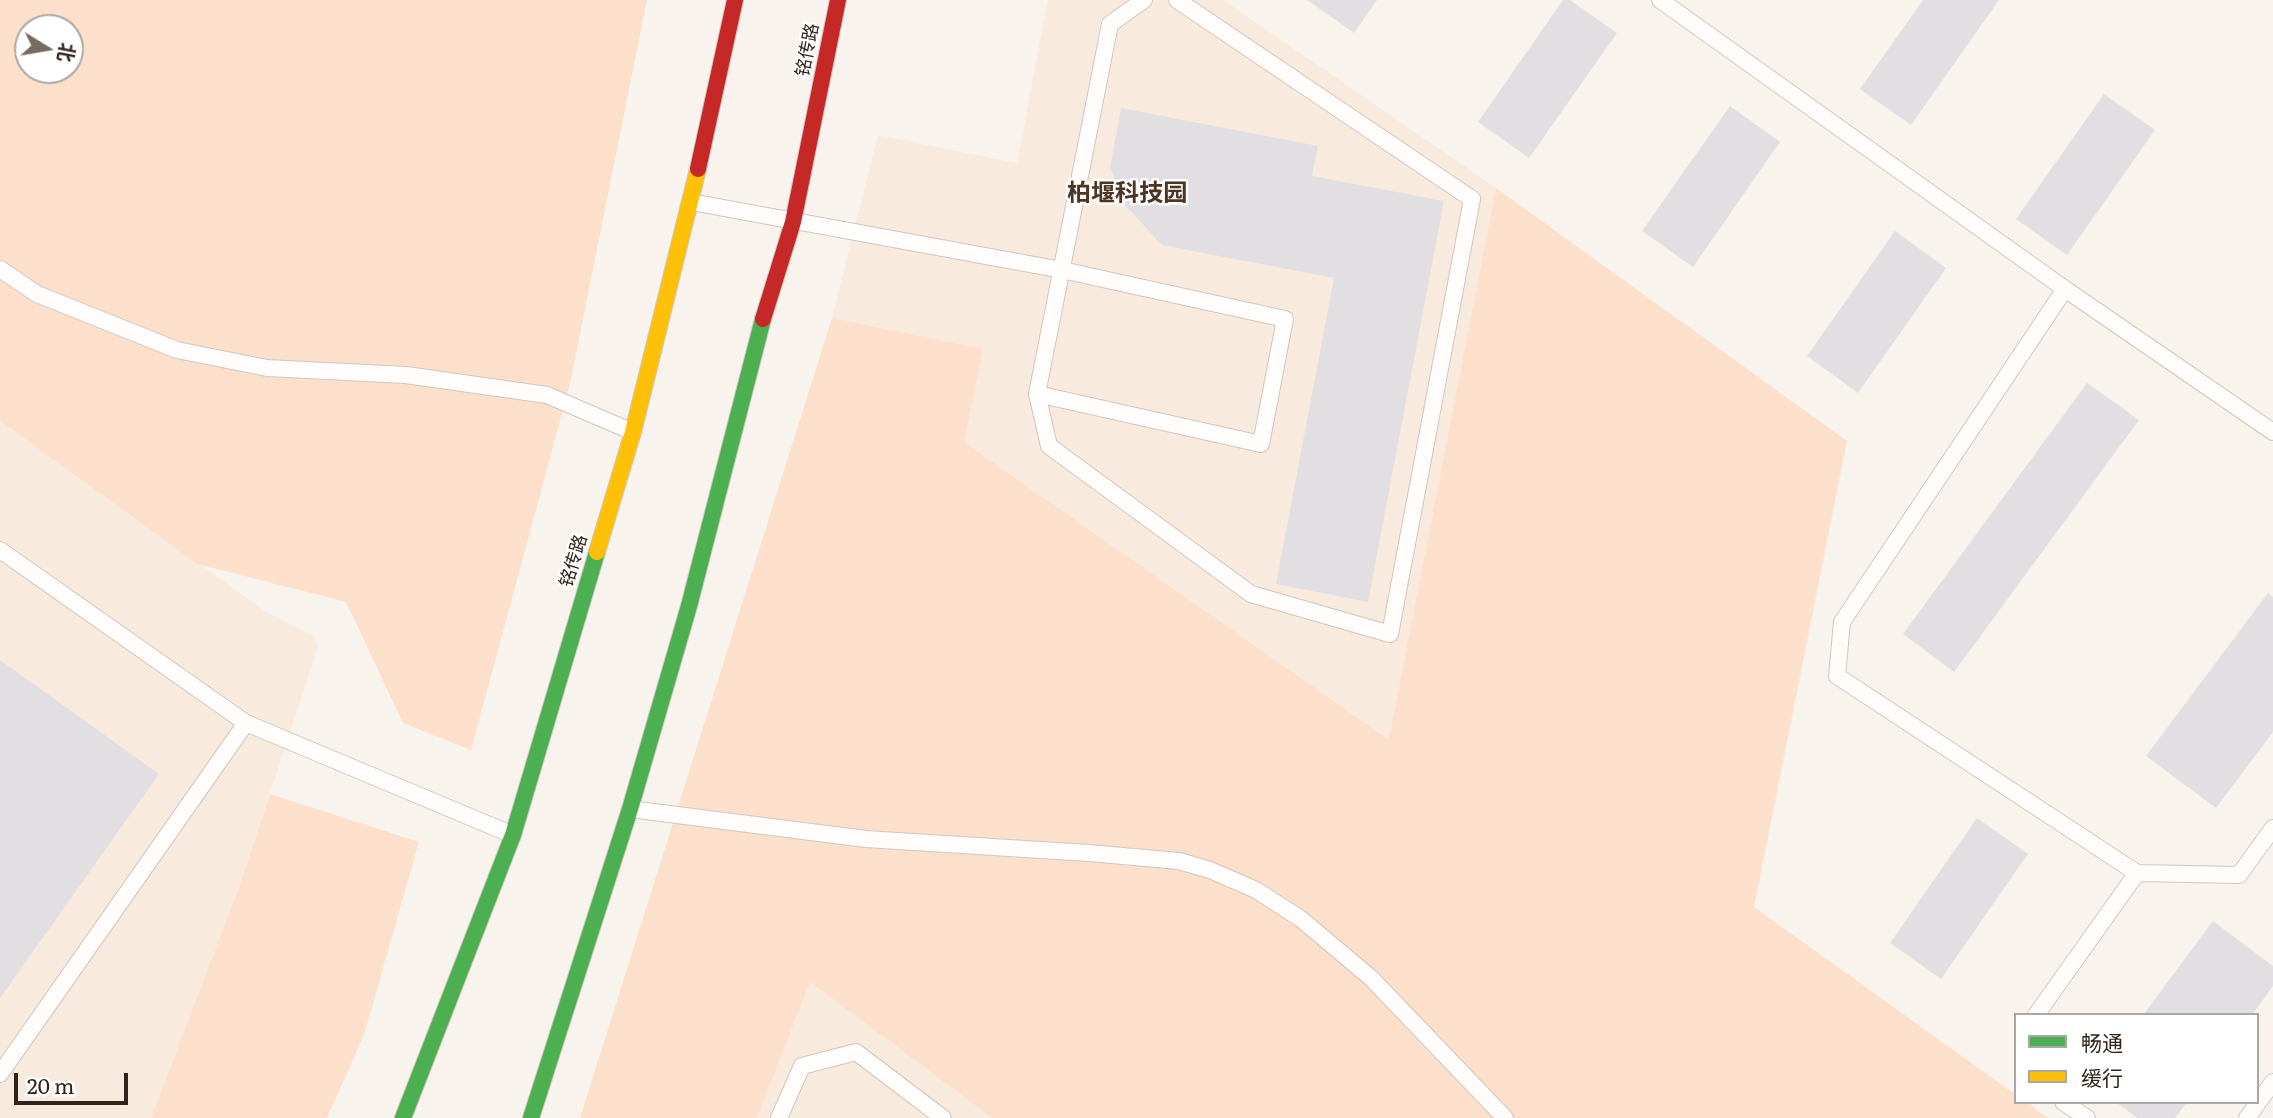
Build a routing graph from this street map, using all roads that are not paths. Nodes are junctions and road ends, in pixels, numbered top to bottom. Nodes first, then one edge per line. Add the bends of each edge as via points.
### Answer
1 (735, 0) edge
2 (838, 0) edge
3 (1144, 0) edge
4 (1177, 0) edge
5 (1660, 0) edge
6 (691, 202) junction
7 (793, 222) junction
8 (0, 269) edge
9 (1062, 270) junction
10 (2065, 289) junction
11 (1037, 394) junction
12 (632, 432) junction
13 (2273, 432) edge
14 (0, 550) edge
15 (246, 723) junction
16 (630, 809) junction
17 (2273, 828) edge
18 (513, 835) junction
19 (2137, 873) junction
20 (2037, 1013) edge
21 (0, 1074) edge
22 (2273, 1082) edge
23 (2259, 1101) edge
24 (2066, 1104) edge
25 (403, 1118) edge
26 (531, 1118) edge
27 (779, 1118) edge
28 (943, 1118) edge
29 (1505, 1118) edge
30 (2087, 1118) edge

1 - 6 main road, 铭传路
2 - 7 main road, 铭传路
3 - 9 lane via 1110,24
4 - 11 lane via 1472,199 1390,634 1251,594 1049,446
5 - 10 lane
6 - 7 lane
6 - 12 main road, 铭传路
7 - 9 lane
7 - 16 main road, 铭传路
8 - 12 lane via 37,294 177,350 267,368 407,374 547,395
9 - 11 lane
9 - 11 lane via 1285,319 1261,444
10 - 13 lane
10 - 19 lane via 1842,622 1837,676
12 - 18 main road, 铭传路
14 - 15 lane
15 - 18 lane
15 - 21 lane
16 - 26 main road, 铭传路
16 - 29 lane via 866,839 1089,853 1179,862 1210,870 1256,890 1301,919 1370,978
17 - 19 lane via 2239,875
18 - 25 main road, 铭传路
19 - 20 lane
22 - 23 lane
24 - 30 lane
27 - 28 lane via 802,1066 856,1052

